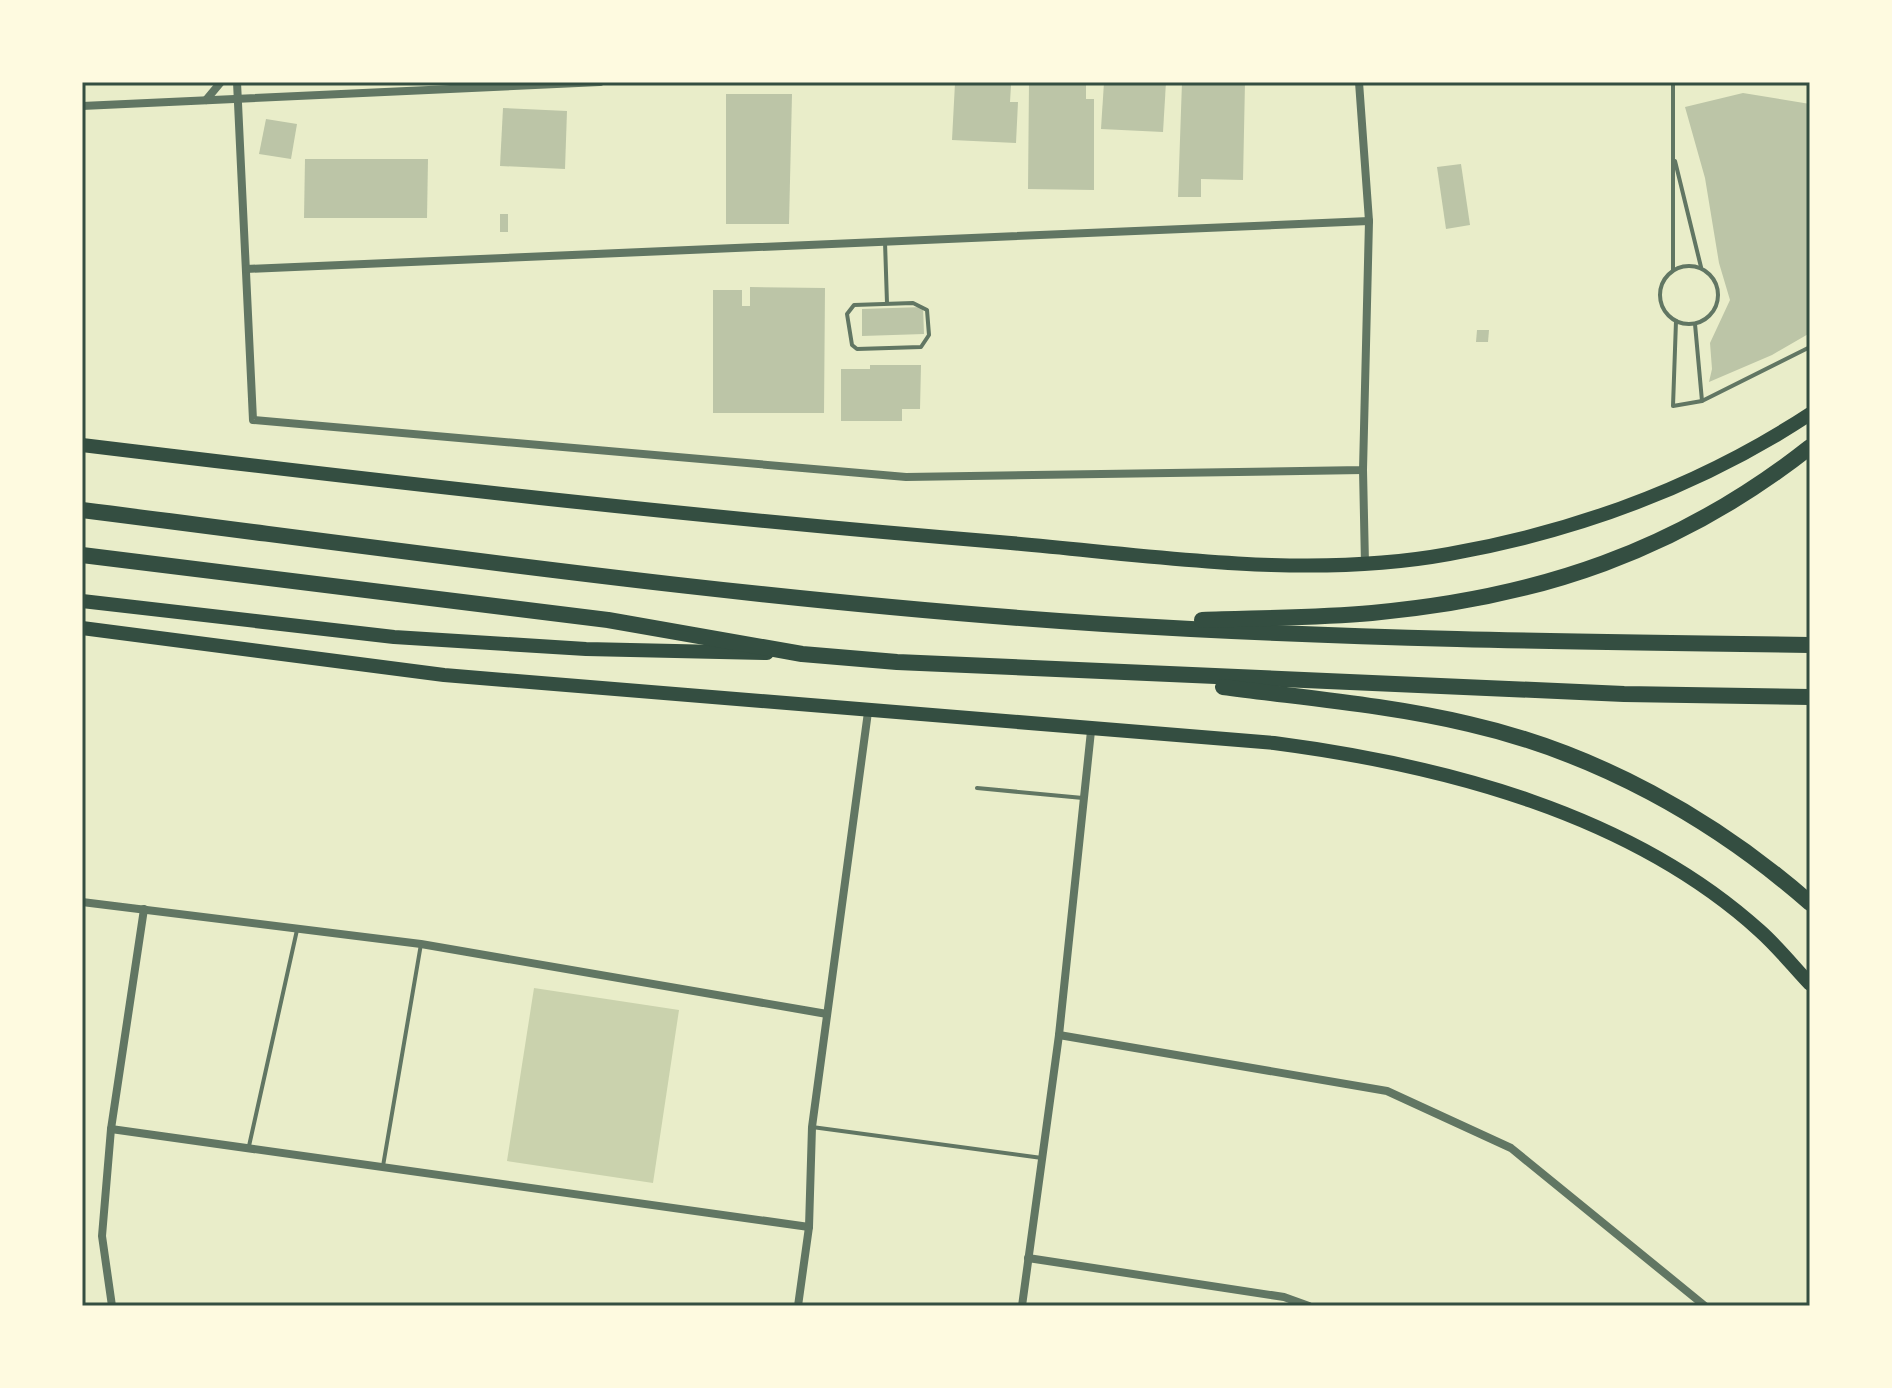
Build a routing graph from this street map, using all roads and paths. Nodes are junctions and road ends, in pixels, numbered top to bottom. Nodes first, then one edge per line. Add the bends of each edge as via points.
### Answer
1 (221, 82) edge
2 (237, 82) edge
3 (600, 82) edge
4 (1359, 82) edge
5 (1673, 82) edge
6 (238, 98) junction
7 (206, 100) junction
8 (82, 106) edge
9 (1674, 155) junction
10 (1369, 221) junction
11 (885, 242) junction
12 (1701, 267) junction
13 (246, 269) junction
14 (1673, 270) junction
15 (887, 303) junction
16 (1676, 321) junction
17 (1695, 324) junction
18 (1810, 347) edge
19 (1702, 401) junction
20 (1810, 414) edge
21 (82, 445) edge
22 (1810, 447) edge
23 (1363, 470) junction
24 (82, 510) edge
25 (82, 555) edge
26 (1365, 564) junction
27 (82, 601) edge
28 (1101, 624) junction
29 (82, 628) edge
30 (1810, 645) edge
31 (802, 654) junction
32 (1126, 674) junction
33 (1810, 697) edge
34 (868, 712) junction
35 (1091, 731) junction
36 (977, 788) dead end
37 (1083, 798) junction
38 (82, 902) edge
39 (1810, 903) edge
40 (144, 909) junction
41 (298, 928) junction
42 (421, 944) junction
43 (1810, 984) edge
44 (827, 1014) junction
45 (1059, 1035) junction
46 (812, 1127) junction
47 (111, 1129) junction
48 (249, 1146) junction
49 (1042, 1158) junction
50 (383, 1166) junction
51 (809, 1227) junction
52 (1028, 1258) junction
53 (112, 1306) edge
54 (798, 1306) edge
55 (1022, 1306) edge
56 (1309, 1306) edge
57 (1704, 1306) edge

1 - 7 street
2 - 6 street
3 - 6 street
4 - 10 street
5 - 9 lane
6 - 7 street
6 - 13 street
7 - 8 street
9 - 12 lane
9 - 14 lane
10 - 11 street
10 - 23 street
11 - 13 street
11 - 15 lane
12 - 14 lane
12 - 17 lane via 1719,290 1717,305
13 - 23 street via 253,420 906,477
14 - 16 lane via 1660,297
15 - 15 lane via 850,309 852,345 921,347 929,335 927,310 913,303
16 - 17 lane
16 - 19 lane via 1673,406
17 - 19 lane
18 - 19 lane
20 - 26 main road via 1729,462 1625,508 1551,532 1446,555
21 - 26 main road via 520,498 910,535 1281,565
22 - 28 highway via 1731,502 1664,539 1598,568 1530,589 1371,613
23 - 26 street
24 - 28 highway via 673,586
25 - 31 highway via 608,620
27 - 31 main road via 394,637
28 - 30 highway via 1406,640
29 - 34 main road via 444,675
31 - 32 highway
32 - 33 highway
32 - 39 highway via 1470,724 1539,745 1626,779 1708,824
34 - 35 main road
34 - 44 street
35 - 37 street
35 - 43 main road via 1357,754 1483,784 1559,812 1687,877 1759,930
36 - 37 lane
37 - 45 street
38 - 40 street
40 - 41 street
40 - 47 street
41 - 42 street
41 - 48 lane
42 - 44 street
42 - 50 lane
44 - 46 street
45 - 49 street
45 - 57 street via 1387,1091 1511,1148
46 - 49 lane
46 - 51 street
47 - 48 street
47 - 53 street via 102,1236
48 - 50 street
49 - 52 street
50 - 51 street
51 - 54 street
52 - 55 street
52 - 56 street via 1284,1297

